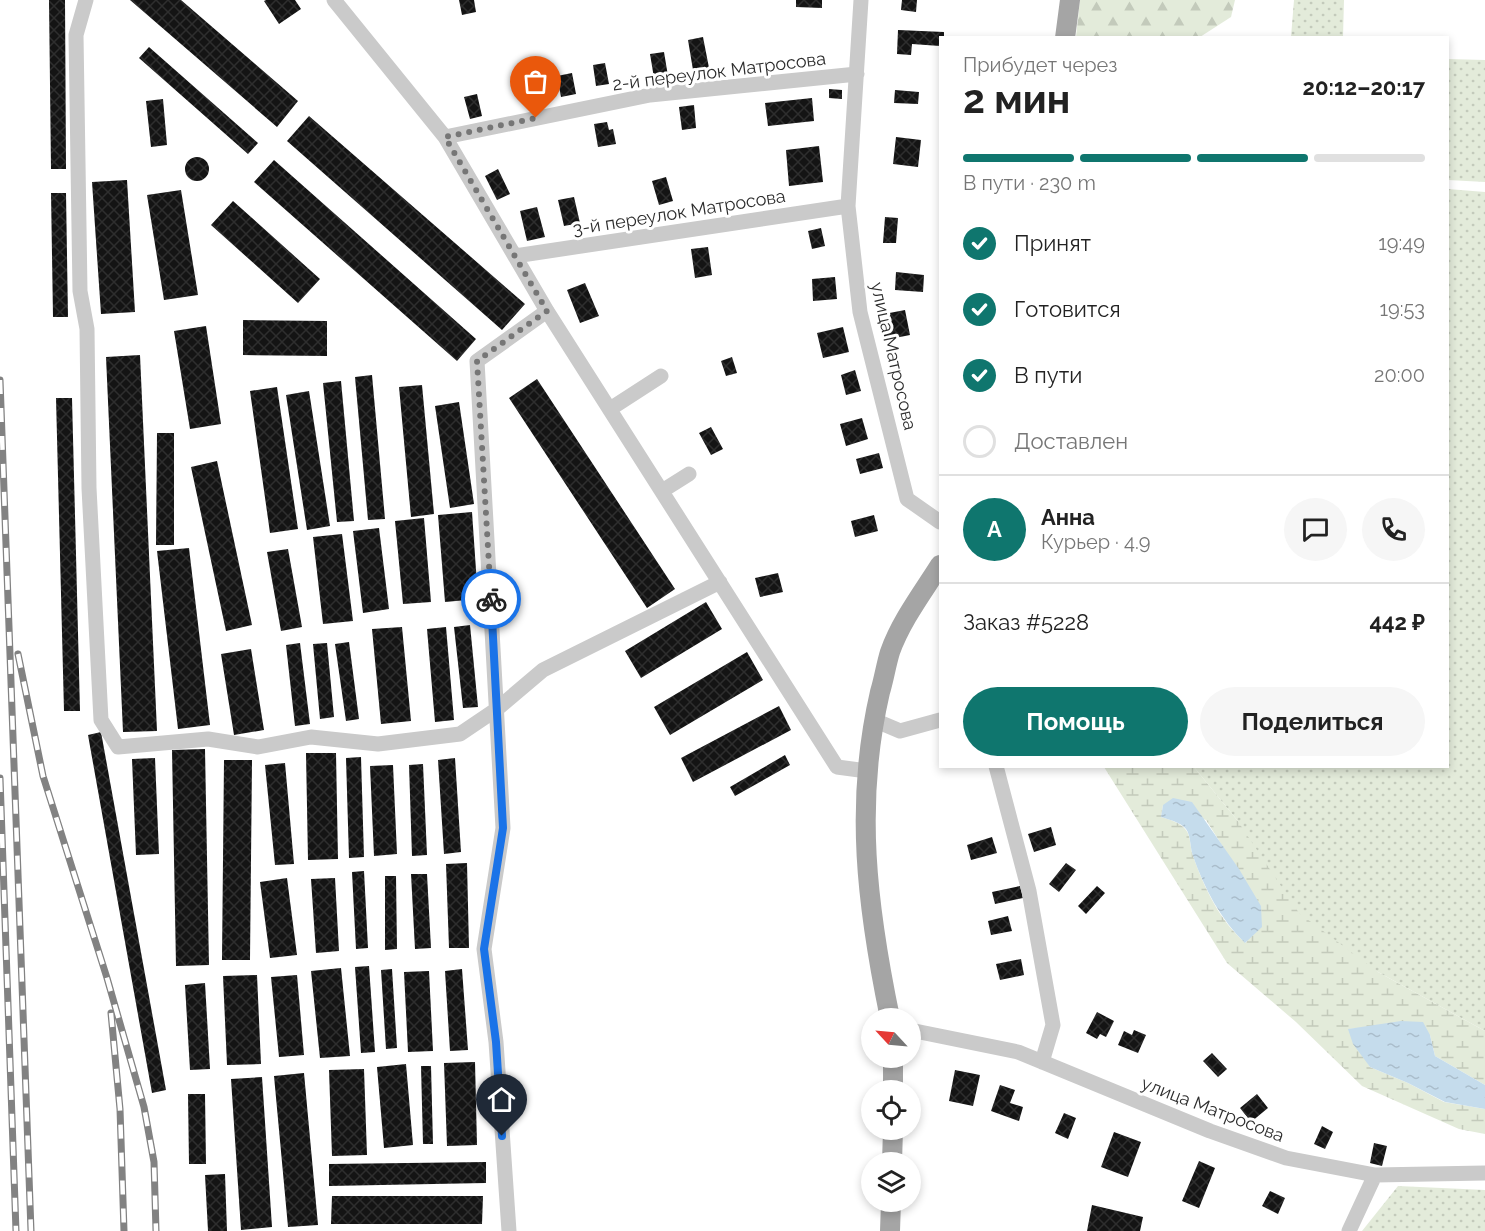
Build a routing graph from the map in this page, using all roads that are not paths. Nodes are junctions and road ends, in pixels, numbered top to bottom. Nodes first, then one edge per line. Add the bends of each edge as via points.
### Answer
1 (86, 0) edge
2 (334, 0) edge
3 (861, 0) edge
4 (1070, 0) edge
5 (1065, 36) edge
6 (857, 74) junction
7 (445, 137) junction
8 (849, 206) junction
9 (515, 256) junction
10 (547, 311) junction
11 (662, 376) dead end
12 (610, 409) junction
13 (689, 474) dead end
14 (662, 491) junction
15 (939, 521) edge
16 (939, 567) edge
17 (720, 582) junction
18 (497, 709) junction
19 (874, 720) junction
20 (939, 720) edge
21 (997, 768) edge
22 (867, 771) junction
23 (888, 1008) edge
24 (921, 1031) edge
25 (1042, 1062) junction
26 (1485, 1173) edge
27 (1375, 1175) junction
28 (891, 1212) edge
29 (509, 1231) edge
30 (890, 1231) edge
31 (1348, 1231) edge

1 - 18 street via 76,35 79,279 87,329 89,488 100,720 118,747 208,739 258,747 311,737 378,744 460,734
2 - 7 street
3 - 6 street, улица Матросова
4 - 5 main road
6 - 7 street, 2-й переулок Матросова via 650,95
6 - 8 street, улица Матросова
7 - 9 street
8 - 9 street, 3-й переулок Матросова
8 - 15 street, улица Матросова via 860,312 907,499
9 - 10 street
10 - 12 street
10 - 18 street via 477,361
11 - 12 street
12 - 14 street
13 - 14 street
14 - 17 street
16 - 19 main road via 890,651
17 - 18 street via 543,670
17 - 22 street via 837,767
18 - 29 street via 503,828 484,949 496,1042
19 - 20 street via 900,731
19 - 22 main road
21 - 25 street via 1029,891 1053,1025
22 - 23 main road via 864,844 876,953
24 - 25 street, улица Матросова via 1018,1052
25 - 27 street, улица Матросова via 1286,1158
26 - 27 street, улица Матросова
27 - 31 street
28 - 30 main road

